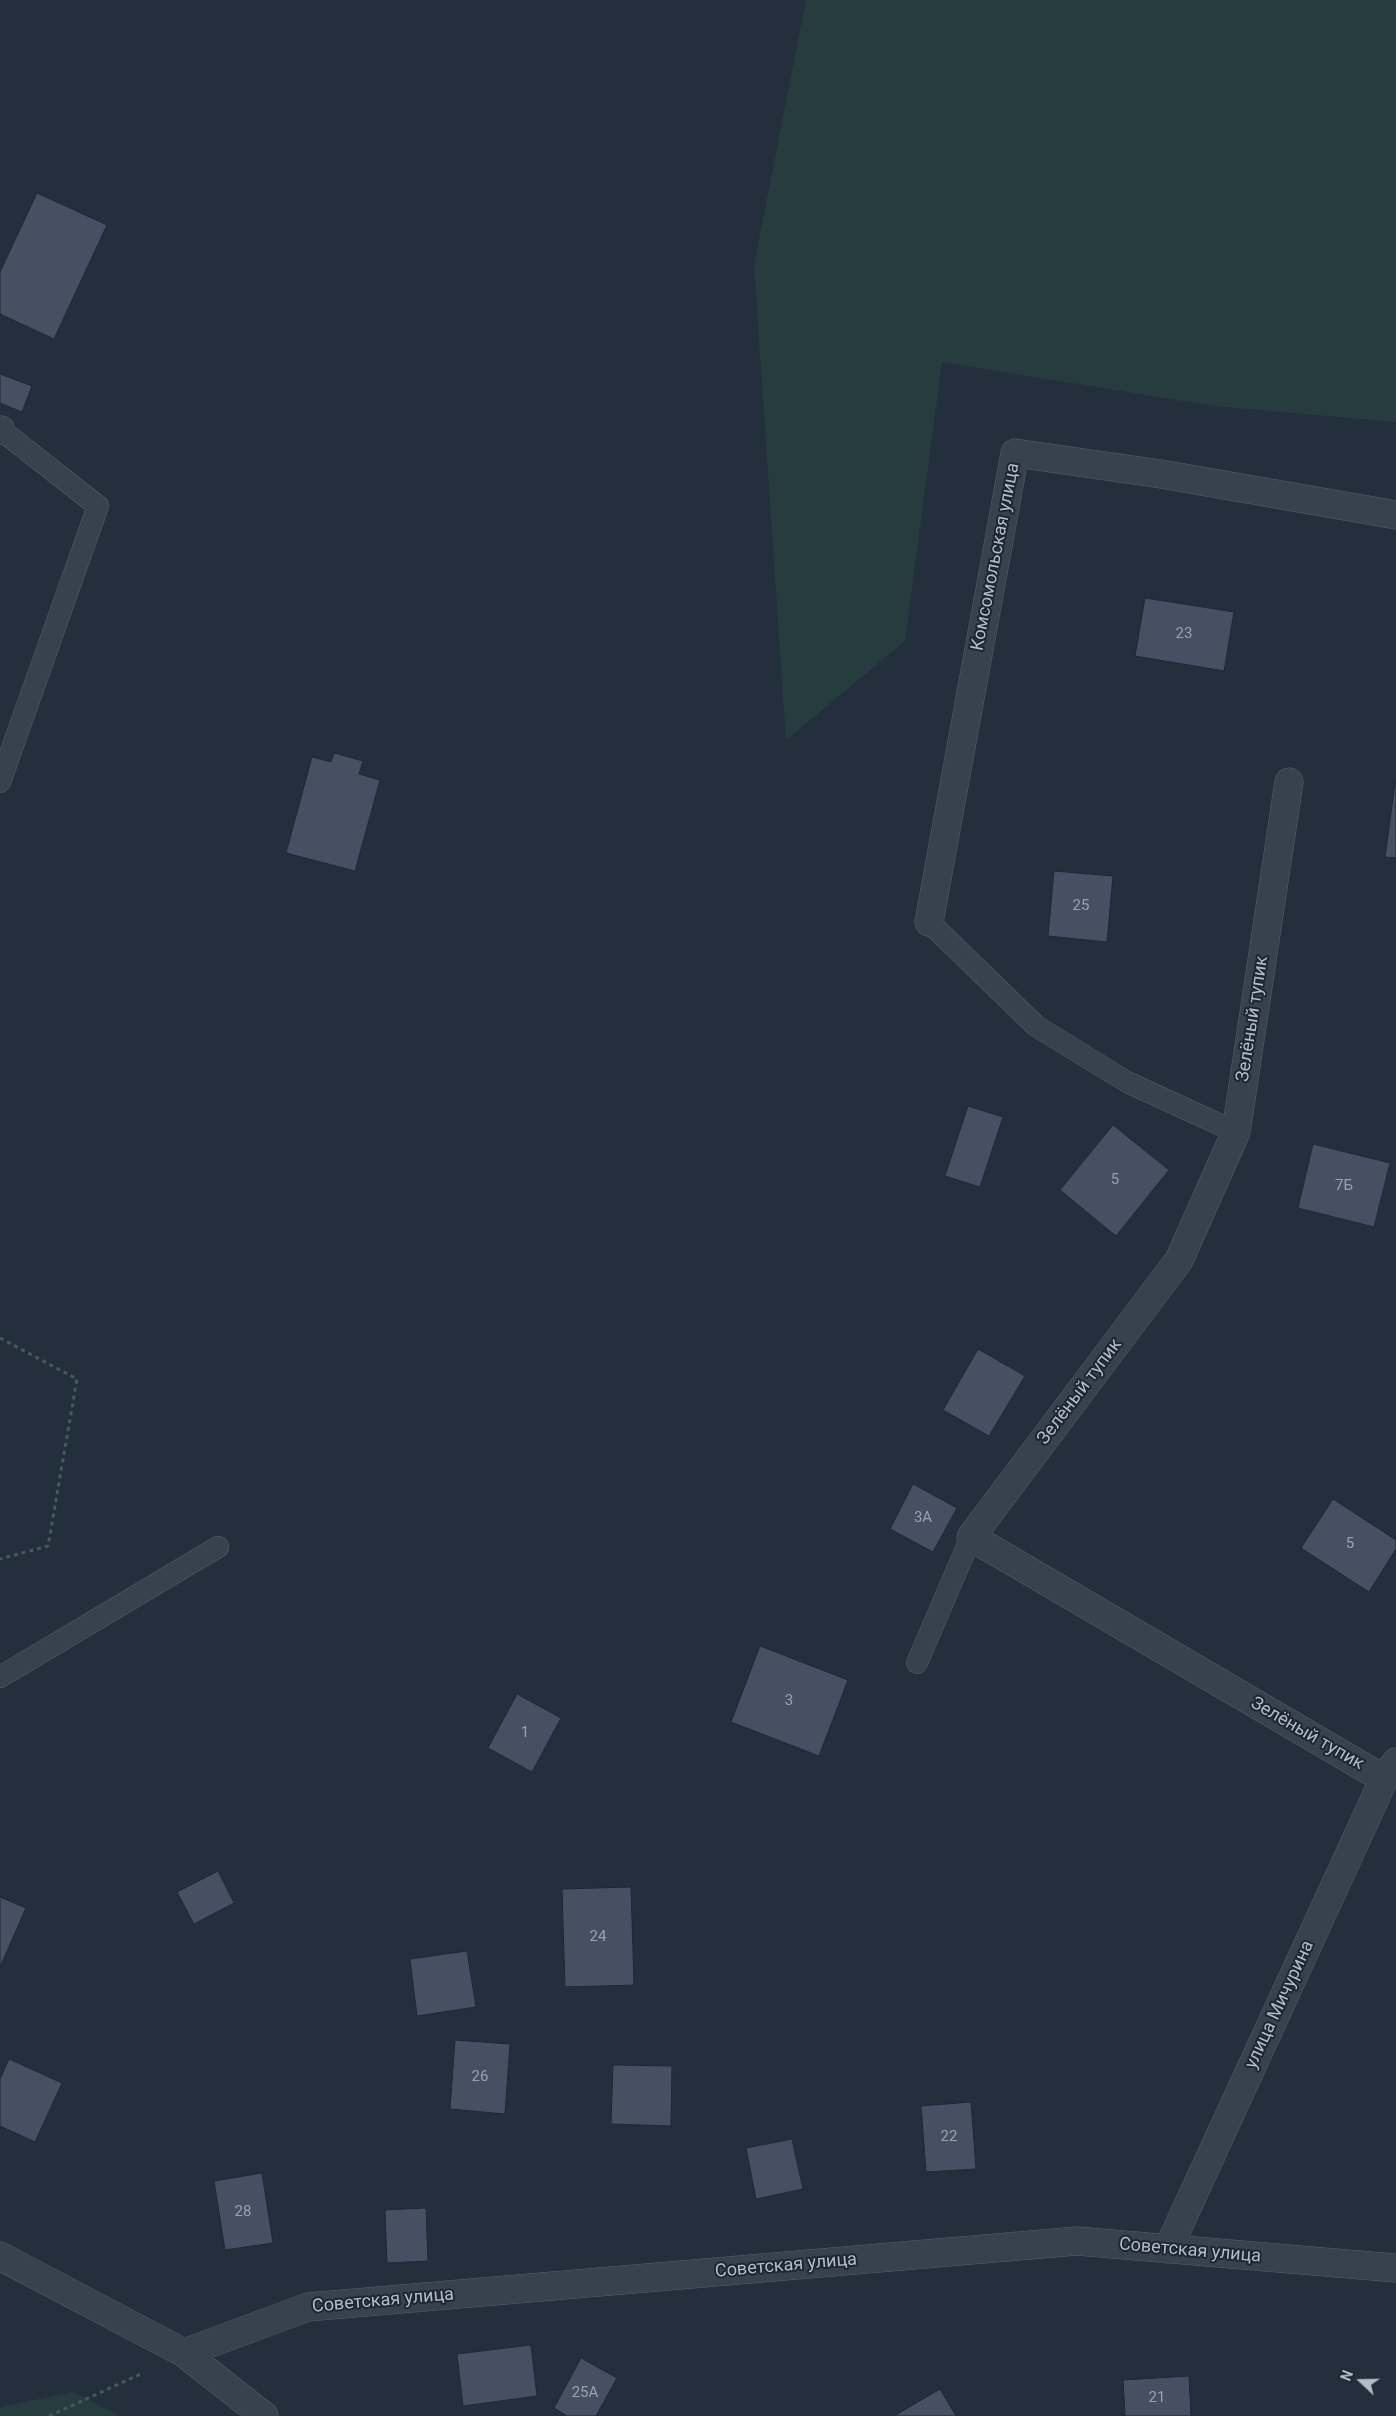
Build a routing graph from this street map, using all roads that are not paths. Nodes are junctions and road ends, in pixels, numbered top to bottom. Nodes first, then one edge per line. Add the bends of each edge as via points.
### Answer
1 (0, 430) edge
2 (1396, 515) edge
3 (0, 782) edge
4 (1289, 782) dead end
5 (928, 922) joint
6 (1236, 1132) junction
7 (971, 1537) junction
8 (218, 1547) dead end
9 (917, 1663) dead end
10 (0, 1677) edge
11 (1390, 1771) edge
12 (1168, 2249) junction
13 (0, 2256) edge
14 (1396, 2268) edge
15 (184, 2353) junction
16 (264, 2416) edge

1 - 3 lane via 98,506
2 - 5 street, Комсомольская улица via 1161,474 1016,453
4 - 6 street, Зелёный тупик
5 - 6 lane via 1036,1026 1126,1082
6 - 7 street, Зелёный тупик via 1179,1260
7 - 9 lane
7 - 11 street, Зелёный тупик
8 - 10 lane
11 - 12 street, улица Мичурина
12 - 14 street, Советская улица
12 - 15 street, Советская улица via 1077,2241 308,2307
13 - 15 street
15 - 16 street

